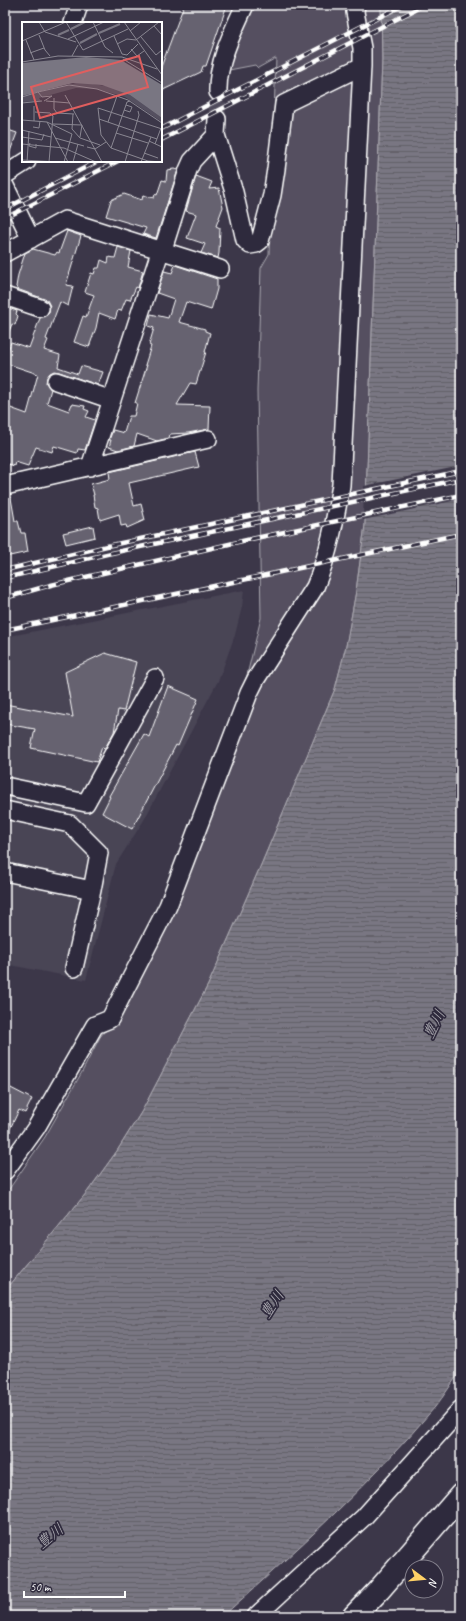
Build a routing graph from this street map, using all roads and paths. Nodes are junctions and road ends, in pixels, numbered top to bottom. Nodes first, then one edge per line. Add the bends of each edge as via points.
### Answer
1 (79, 5) edge
2 (246, 5) edge
3 (356, 5) edge
4 (73, 22) edge
5 (362, 66) junction
6 (218, 92) tunnel mouth
7 (25, 162) edge
8 (5, 175) edge
9 (5, 186) edge
10 (31, 239) junction
11 (161, 249) junction
12 (5, 253) edge
13 (220, 269) dead end
14 (5, 296) edge
15 (40, 308) dead end
16 (56, 381) dead end
17 (112, 400) junction
18 (208, 439) dead end
19 (90, 467) junction
20 (5, 486) edge
21 (155, 678) dead end
22 (5, 786) edge
23 (5, 810) edge
24 (5, 872) edge
25 (92, 890) junction
26 (74, 968) dead end
27 (5, 1172) edge
28 (461, 1409) edge
29 (461, 1495) edge
30 (256, 1616) edge
31 (354, 1616) edge

1 - 4 street
2 - 6 street via 230,38 217,82
3 - 5 street
5 - 11 street via 284,104 272,195 260,240 256,244 250,245 245,240 216,127 192,161 165,244
5 - 27 street via 341,485 333,532 322,568 315,586 249,693 168,906 110,1019 95,1025 36,1128
7 - 8 street
9 - 10 street
10 - 11 street via 66,220
10 - 12 street
11 - 13 street
11 - 17 street
14 - 15 street
16 - 17 street
17 - 19 street
18 - 19 street
19 - 20 street
21 - 22 street via 86,803
23 - 25 street via 70,824 99,853
24 - 25 street
25 - 26 street
28 - 30 street via 364,1517
29 - 31 main road

